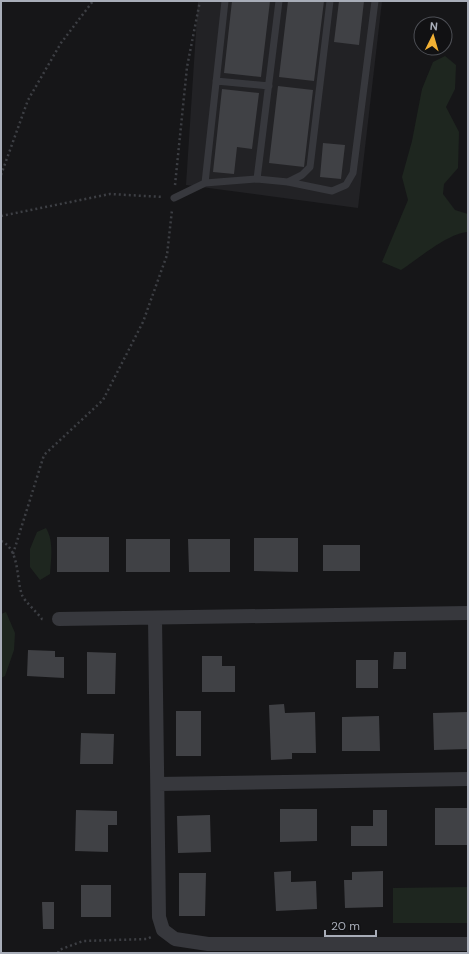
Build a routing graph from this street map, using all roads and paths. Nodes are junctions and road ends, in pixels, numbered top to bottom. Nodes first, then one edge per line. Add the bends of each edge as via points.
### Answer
1 (93, 1) edge
2 (200, 1) edge
3 (225, 1) edge
4 (279, 1) edge
5 (330, 1) edge
6 (375, 1) edge
7 (216, 81) junction
8 (269, 86) junction
9 (1, 175) edge
10 (257, 179) junction
11 (288, 182) junction
12 (205, 183) junction
13 (174, 198) junction
14 (1, 216) edge
15 (1, 541) edge
16 (13, 554) junction
17 (468, 613) edge
18 (155, 618) junction
19 (59, 619) joint
20 (468, 779) edge
21 (158, 784) junction
22 (164, 930) junction
23 (468, 944) edge
24 (58, 953) edge

1 - 9 path via 62,43 28,100
2 - 13 path via 187,67
3 - 7 lane
4 - 8 lane
5 - 11 lane via 310,167 302,175
6 - 11 lane via 353,173 346,185 332,190
7 - 8 lane
7 - 12 lane
8 - 10 lane
10 - 11 lane
10 - 12 lane
12 - 13 lane
13 - 14 path via 110,194
13 - 16 path via 167,255 143,322 103,400 44,455
15 - 16 path
16 - 19 path via 23,596 42,619
17 - 18 street
18 - 19 street
18 - 21 street
20 - 21 street
21 - 22 street via 159,917
22 - 23 street via 175,939 208,944
22 - 24 path via 148,939 83,941 59,950

